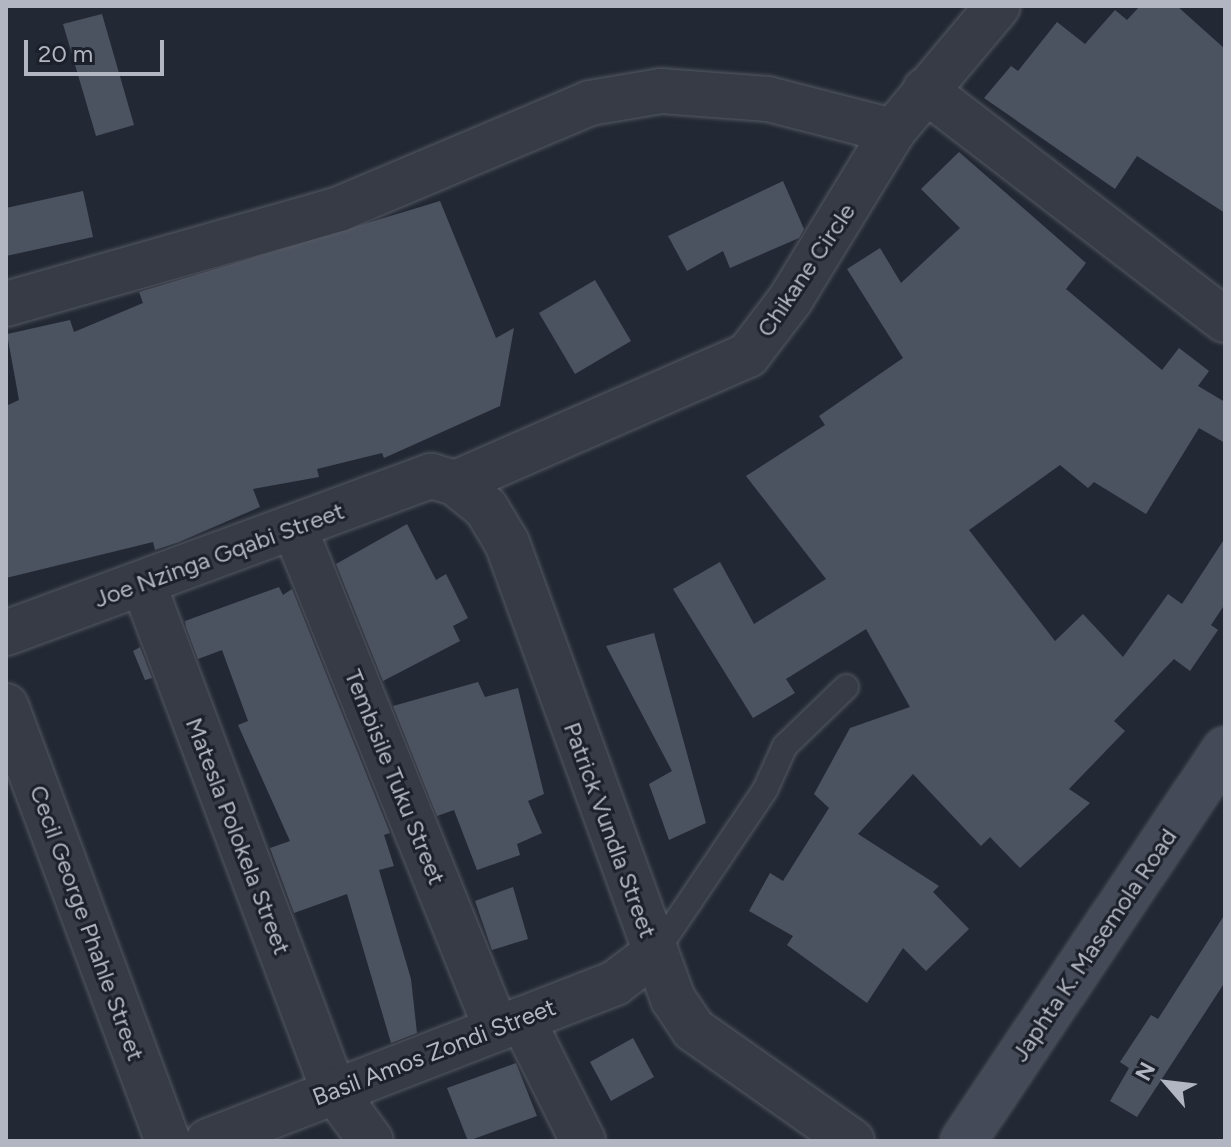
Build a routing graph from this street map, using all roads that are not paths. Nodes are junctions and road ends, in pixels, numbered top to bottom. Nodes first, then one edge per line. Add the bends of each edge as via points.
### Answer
1 (998, 6) edge
2 (925, 90) junction
3 (893, 131) junction
4 (6, 304) edge
5 (1225, 320) edge
6 (443, 480) junction
7 (294, 527) junction
8 (143, 583) junction
9 (6, 633) edge
10 (846, 687) dead end
11 (6, 706) edge
12 (1225, 749) edge
13 (655, 953) junction
14 (509, 1023) junction
15 (333, 1089) junction
16 (168, 1141) edge
17 (208, 1141) edge
18 (371, 1141) edge
19 (583, 1141) edge
20 (852, 1141) edge
21 (963, 1141) edge

1 - 2 street, Chikane Circle
2 - 3 street, Chikane Circle
2 - 5 street
3 - 4 street via 754,98 661,91 590,103 339,209
3 - 6 street, Chikane Circle via 790,300 748,355
6 - 7 street, Joe Nzinga Gqabi Street
6 - 13 street, Patrick Vundla Street via 486,508 507,543
7 - 8 street, Joe Nzinga Gqabi Street
7 - 14 street, Tembisile Tuku Street
8 - 9 street, Joe Nzinga Gqabi Street
8 - 15 street, Matesla Polokela Street
10 - 13 lane via 785,746 765,790
11 - 16 street, Cecil George Phahle Street
12 - 21 main road, Japhta K. Masemola Road
13 - 14 street, Basil Amos Zondi Street via 615,983
13 - 20 street, Patrick Vundla Street via 694,1030
14 - 15 street, Basil Amos Zondi Street
14 - 19 street, Tembisile Tuku Street
15 - 17 street, Basil Amos Zondi Street
15 - 18 street, Matesla Polokela Street

